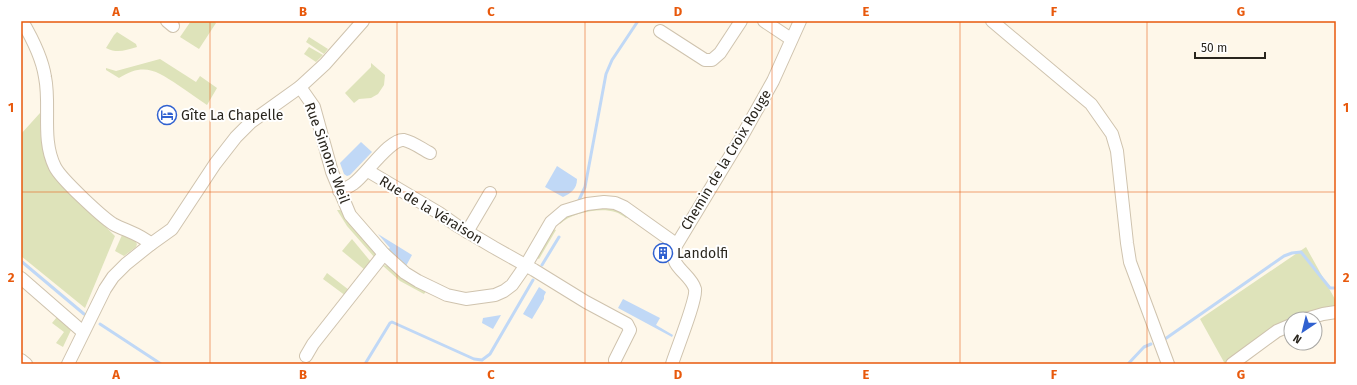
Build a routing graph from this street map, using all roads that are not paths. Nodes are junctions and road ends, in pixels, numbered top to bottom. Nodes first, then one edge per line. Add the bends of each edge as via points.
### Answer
1 (22, 21) edge
2 (363, 21) edge
3 (741, 21) edge
4 (764, 21) edge
5 (800, 21) edge
6 (992, 21) edge
7 (660, 30) dead end
8 (791, 39) junction
9 (300, 87) junction
10 (430, 153) dead end
11 (368, 171) junction
12 (339, 191) junction
13 (490, 193) dead end
14 (467, 232) junction
15 (151, 244) junction
16 (676, 244) junction
17 (384, 254) junction
18 (526, 265) junction
19 (21, 278) edge
20 (1336, 312) edge
21 (1323, 314) edge
22 (1283, 328) edge
23 (84, 332) junction
24 (306, 356) dead end
25 (21, 360) edge
26 (615, 360) dead end
27 (26, 364) edge
28 (68, 364) edge
29 (672, 364) edge
30 (1168, 364) edge
31 (1232, 364) edge

1 - 15 street via 46,77 49,152 55,167 65,180 113,224 145,238
2 - 9 street via 325,64
3 - 7 street via 720,53 712,60 705,60
4 - 8 street
5 - 8 street, Chemin de la Croix Rouge
6 - 30 street via 1091,104 1112,134 1117,151 1130,262
8 - 16 street, Chemin de la Croix Rouge via 773,81
9 - 12 street, Rue Simone Weil via 314,107
9 - 15 street via 251,122 236,137 172,228
10 - 11 street via 404,140 398,141 383,153
11 - 12 street, Rue de la Véraison via 353,185
11 - 14 street, Rue de la Véraison
12 - 17 street, Rue Simone Weil via 350,215
13 - 14 street
14 - 18 street, Rue de la Véraison
15 - 23 street via 113,277
16 - 18 street, Rue Simone Weil via 624,207 604,202 587,204 564,211 554,218
16 - 29 street, Chemin de la Croix Rouge via 673,258 695,291 692,308
17 - 18 street, Rue Simone Weil via 418,281 447,296 466,299 495,295 504,291 512,285
17 - 24 street
18 - 26 street, Rue de la Véraison via 627,324 630,330
19 - 23 street
20 - 21 street
22 - 31 street
23 - 28 street
25 - 27 street

